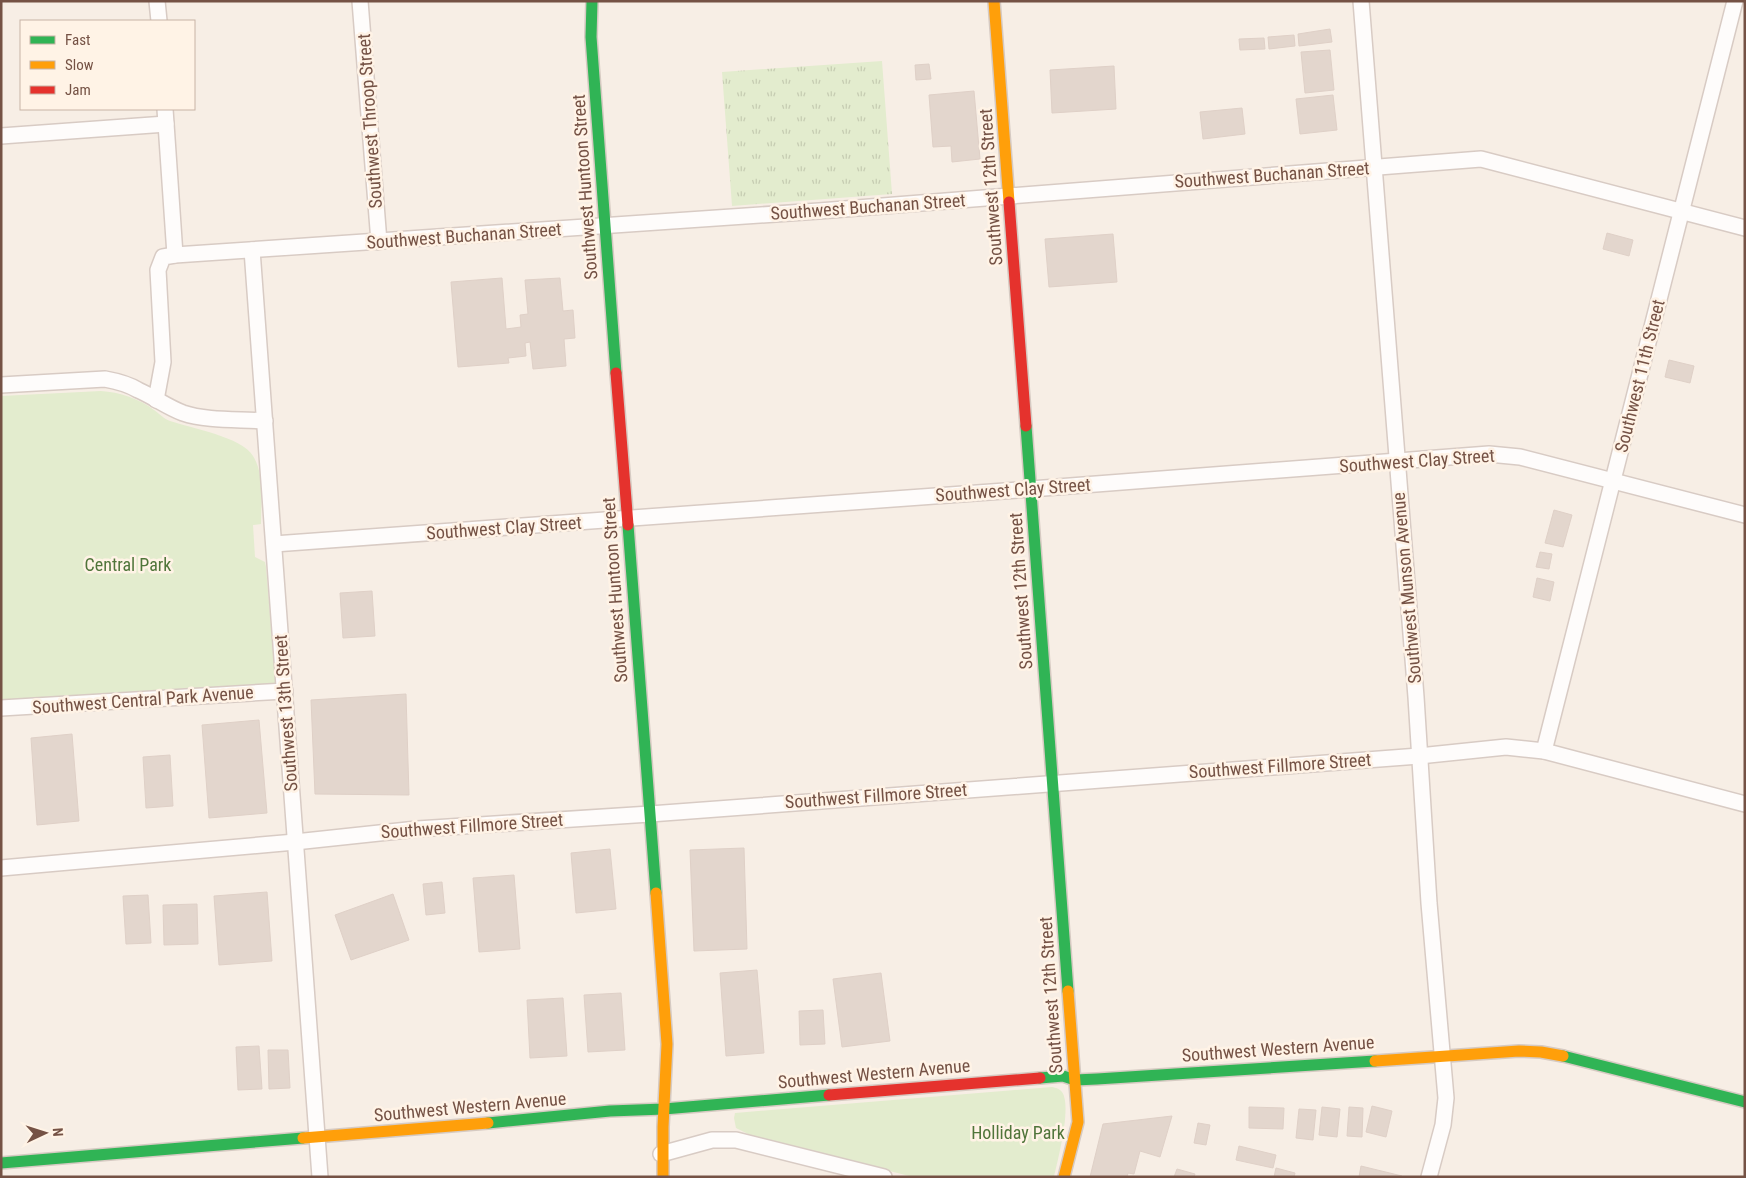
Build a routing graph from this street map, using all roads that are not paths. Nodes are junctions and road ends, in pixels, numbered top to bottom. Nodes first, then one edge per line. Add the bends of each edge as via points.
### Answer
1 (157, 1) edge
2 (360, 1) edge
3 (592, 1) edge
4 (994, 1) edge
5 (1361, 1) edge
6 (1735, 1) edge
7 (159, 20) edge
8 (165, 110) edge
9 (166, 124) junction
10 (1, 136) edge
11 (1375, 167) junction
12 (1009, 196) junction
13 (1682, 211) junction
14 (605, 226) junction
15 (1745, 228) edge
16 (379, 242) junction
17 (252, 250) junction
18 (169, 256) junction
19 (1, 385) edge
20 (156, 400) junction
21 (265, 421) junction
22 (1397, 461) junction
23 (1613, 482) junction
24 (1031, 489) junction
25 (1745, 515) edge
26 (628, 518) junction
27 (274, 544) junction
28 (285, 691) junction
29 (1, 708) edge
30 (1544, 751) junction
31 (1419, 756) junction
32 (1053, 783) junction
33 (1745, 804) edge
34 (650, 814) junction
35 (296, 842) junction
36 (1, 868) edge
37 (1442, 1056) junction
38 (1075, 1080) junction
39 (1745, 1102) edge
40 (664, 1109) junction
41 (317, 1137) junction
42 (661, 1154) junction
43 (1, 1163) edge
44 (320, 1177) edge
45 (663, 1177) edge
46 (884, 1177) edge
47 (1064, 1177) edge
48 (1429, 1177) edge

1 - 7 street
2 - 16 street, Southwest Throop Street
3 - 14 main road, Southwest Huntoon Street via 591,37
4 - 12 main road, Southwest 12th Street
5 - 11 street, Southwest Munson Avenue
6 - 13 street, Southwest 11th Street
8 - 9 street
9 - 10 street
9 - 18 street
11 - 12 street, Southwest Buchanan Street
11 - 13 street, Southwest Buchanan Street via 1481,159
11 - 22 street, Southwest Munson Avenue
12 - 14 street, Southwest Buchanan Street
12 - 24 main road, Southwest 12th Street
13 - 15 street, Southwest Buchanan Street
13 - 23 street, Southwest 11th Street
14 - 16 street, Southwest Buchanan Street
14 - 26 main road, Southwest Huntoon Street
16 - 17 street, Southwest Buchanan Street
17 - 18 street, Southwest Buchanan Street
17 - 21 street, Southwest 13th Street
18 - 20 street via 158,270 163,362
19 - 20 street via 105,379
20 - 21 street via 186,414
21 - 27 street, Southwest 13th Street
22 - 23 street, Southwest Clay Street via 1503,455
22 - 24 street, Southwest Clay Street
22 - 31 street, Southwest Munson Avenue
23 - 25 street, Southwest Clay Street
23 - 30 street, Southwest 11th Street
24 - 26 street, Southwest Clay Street
24 - 32 main road, Southwest 12th Street
26 - 27 street, Southwest Clay Street
26 - 34 main road, Southwest Huntoon Street
27 - 28 street, Southwest 13th Street
28 - 29 street, Southwest Central Park Avenue
28 - 35 street, Southwest 13th Street
30 - 31 street, Southwest Fillmore Street via 1506,747
30 - 33 street, Southwest Fillmore Street
31 - 32 street, Southwest Fillmore Street
31 - 37 street, Southwest Munson Avenue
32 - 34 street, Southwest Fillmore Street
32 - 38 main road, Southwest 12th Street
34 - 35 street, Southwest Fillmore Street via 417,829
34 - 40 main road, Southwest Huntoon Street via 667,1044
35 - 36 street, Southwest Fillmore Street
35 - 41 street, Southwest 13th Street
37 - 38 main road, Southwest Western Avenue
37 - 39 main road, Southwest Western Avenue via 1541,1052
37 - 48 street via 1446,1112
38 - 40 main road, Southwest Western Avenue via 1064,1076
38 - 47 main road, Southwest 12th Street via 1078,1122
40 - 41 main road, Southwest Western Avenue
40 - 42 main road, Southwest Huntoon Street
41 - 43 main road, Southwest Western Avenue
41 - 44 street, Southwest 13th Street
42 - 45 main road, Southwest Huntoon Street
42 - 46 street via 712,1140 736,1140

